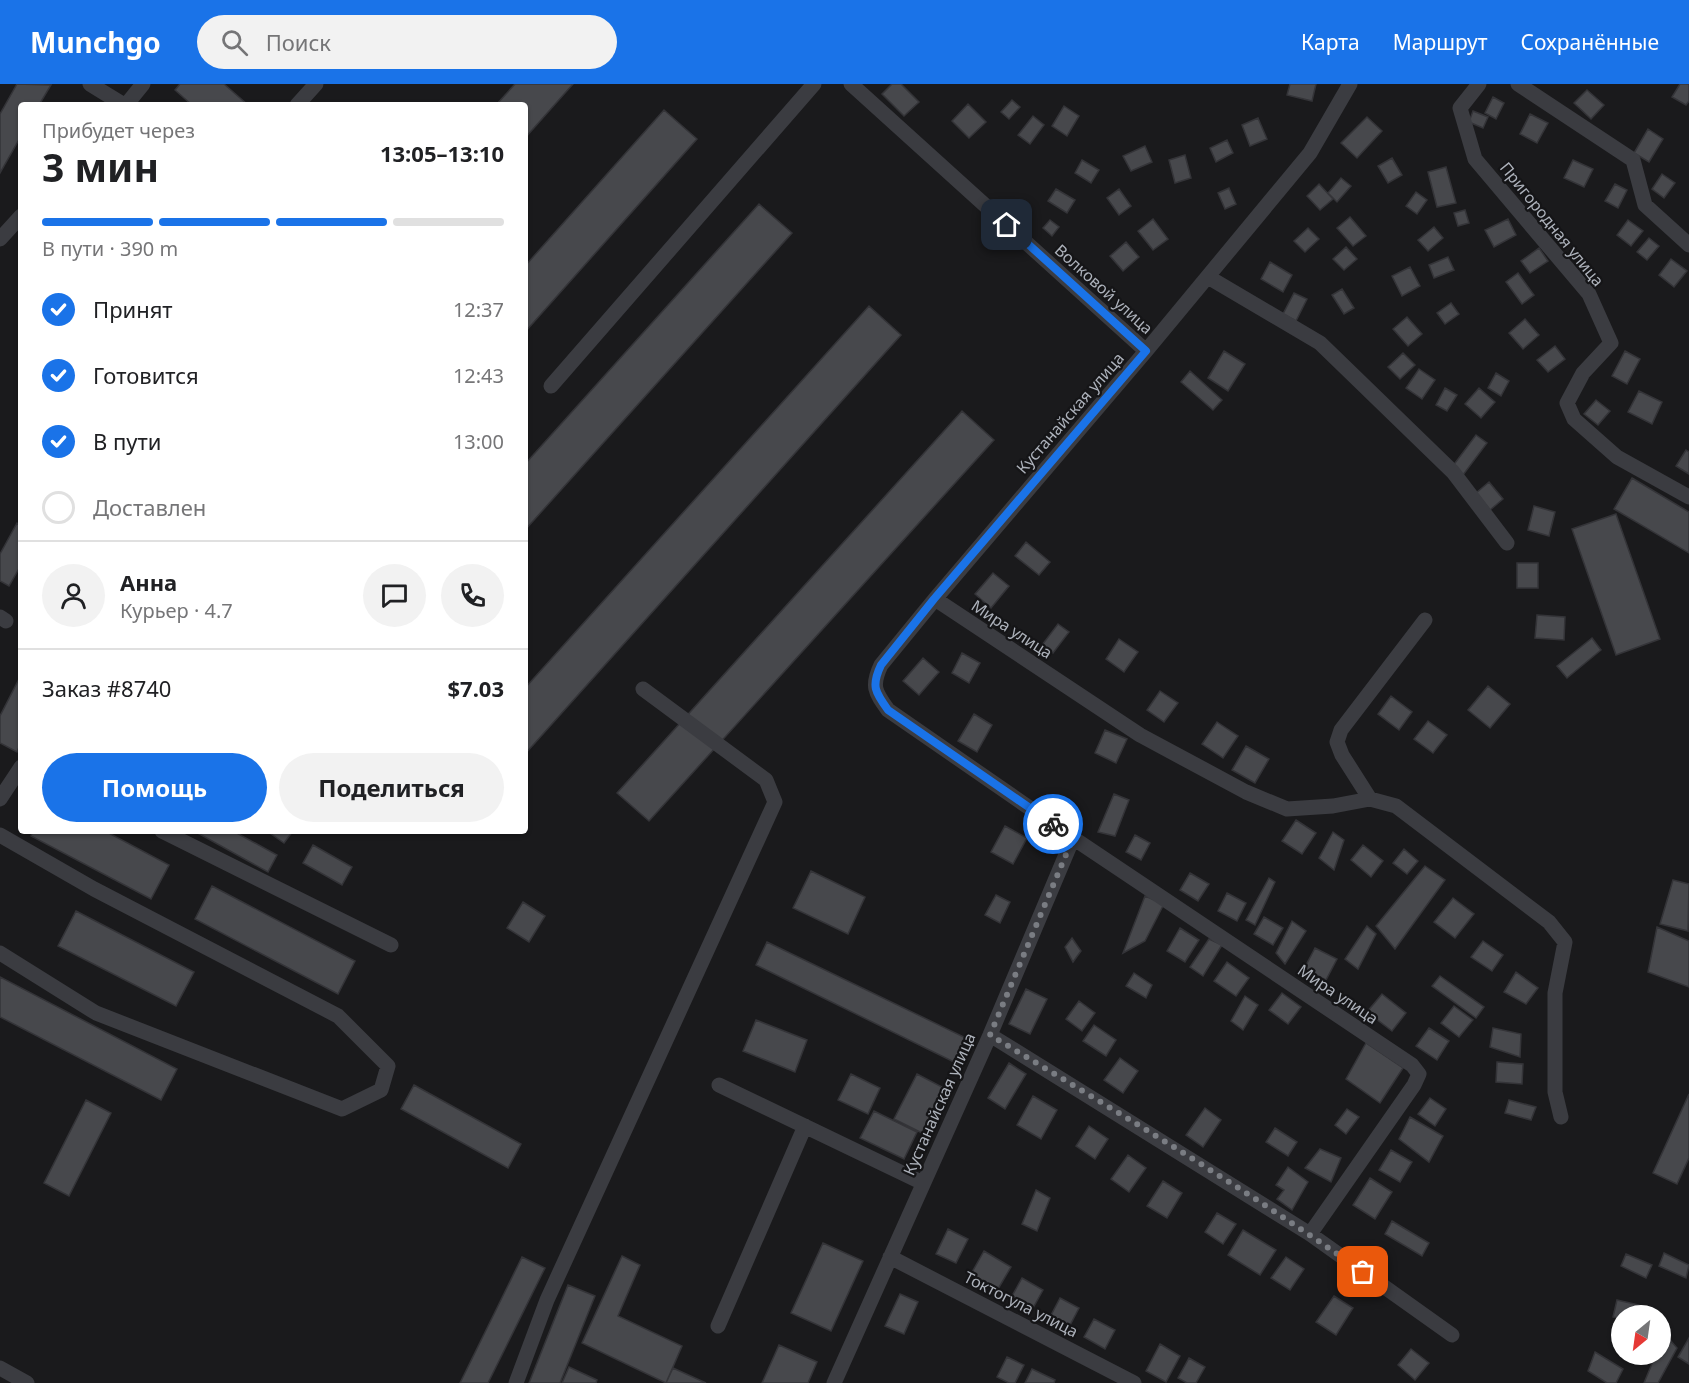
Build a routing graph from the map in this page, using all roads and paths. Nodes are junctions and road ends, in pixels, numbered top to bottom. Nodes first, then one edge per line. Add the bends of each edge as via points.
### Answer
1 (90, 84) edge
2 (143, 84) edge
3 (316, 84) edge
4 (814, 84) edge
5 (851, 84) edge
6 (1350, 84) edge
7 (1479, 84) edge
8 (1518, 84) edge
9 (120, 102) edge
10 (128, 102) edge
11 (300, 102) edge
12 (18, 219) edge
13 (0, 238) edge
14 (1689, 245) edge
15 (1208, 277) junction
16 (1146, 351) junction
17 (551, 386) dead end
18 (1689, 497) edge
19 (1507, 543) dead end
20 (934, 599) junction
21 (1425, 620) dead end
22 (643, 688) dead end
23 (18, 772) edge
24 (0, 799) edge
25 (1370, 799) junction
26 (168, 834) edge
27 (0, 835) edge
28 (1073, 838) junction
29 (390, 945) dead end
30 (0, 953) edge
31 (990, 1035) junction
32 (719, 1085) dead end
33 (1561, 1117) dead end
34 (805, 1126) junction
35 (923, 1183) junction
36 (1310, 1234) junction
37 (890, 1257) junction
38 (718, 1326) dead end
39 (1452, 1335) dead end
40 (0, 1368) edge
41 (19, 1381) edge
42 (516, 1383) edge
43 (834, 1383) edge
44 (1134, 1383) edge

1 - 9 street
2 - 10 street
3 - 11 street
4 - 17 street
5 - 16 street, Волковой улица
6 - 15 street, Кустанайская улица via 1310,153
7 - 18 street, Пригородная улица via 1460,108 1475,159 1589,294 1611,344 1583,374 1567,403 1574,419 1617,456
8 - 14 street via 1633,160 1646,205
12 - 13 street
15 - 16 street, Кустанайская улица
15 - 19 street via 1320,343 1453,472
16 - 20 street, Кустанайская улица
20 - 25 street, Мира улица via 1140,735 1246,792 1287,809
20 - 28 street, Кустанайская улица via 881,665 876,676 876,694 888,710
21 - 25 street via 1341,730 1337,742
22 - 42 street via 766,780 775,802 547,1300
23 - 24 street
25 - 33 street, Мира улица via 1396,806 1549,922 1564,942 1555,993 1555,1092
26 - 29 street
27 - 30 street via 94,889 338,1016 388,1066 381,1090 342,1109 96,1013
28 - 31 street, Кустанайская улица
28 - 36 street, Мира улица via 1412,1065 1419,1074
31 - 35 street, Кустанайская улица
31 - 36 street
32 - 34 street
34 - 35 street
34 - 38 street
35 - 37 street, Кустанайская улица
36 - 39 street
37 - 43 street, Кустанайская улица
37 - 44 street, Токтогула улица
40 - 41 street

